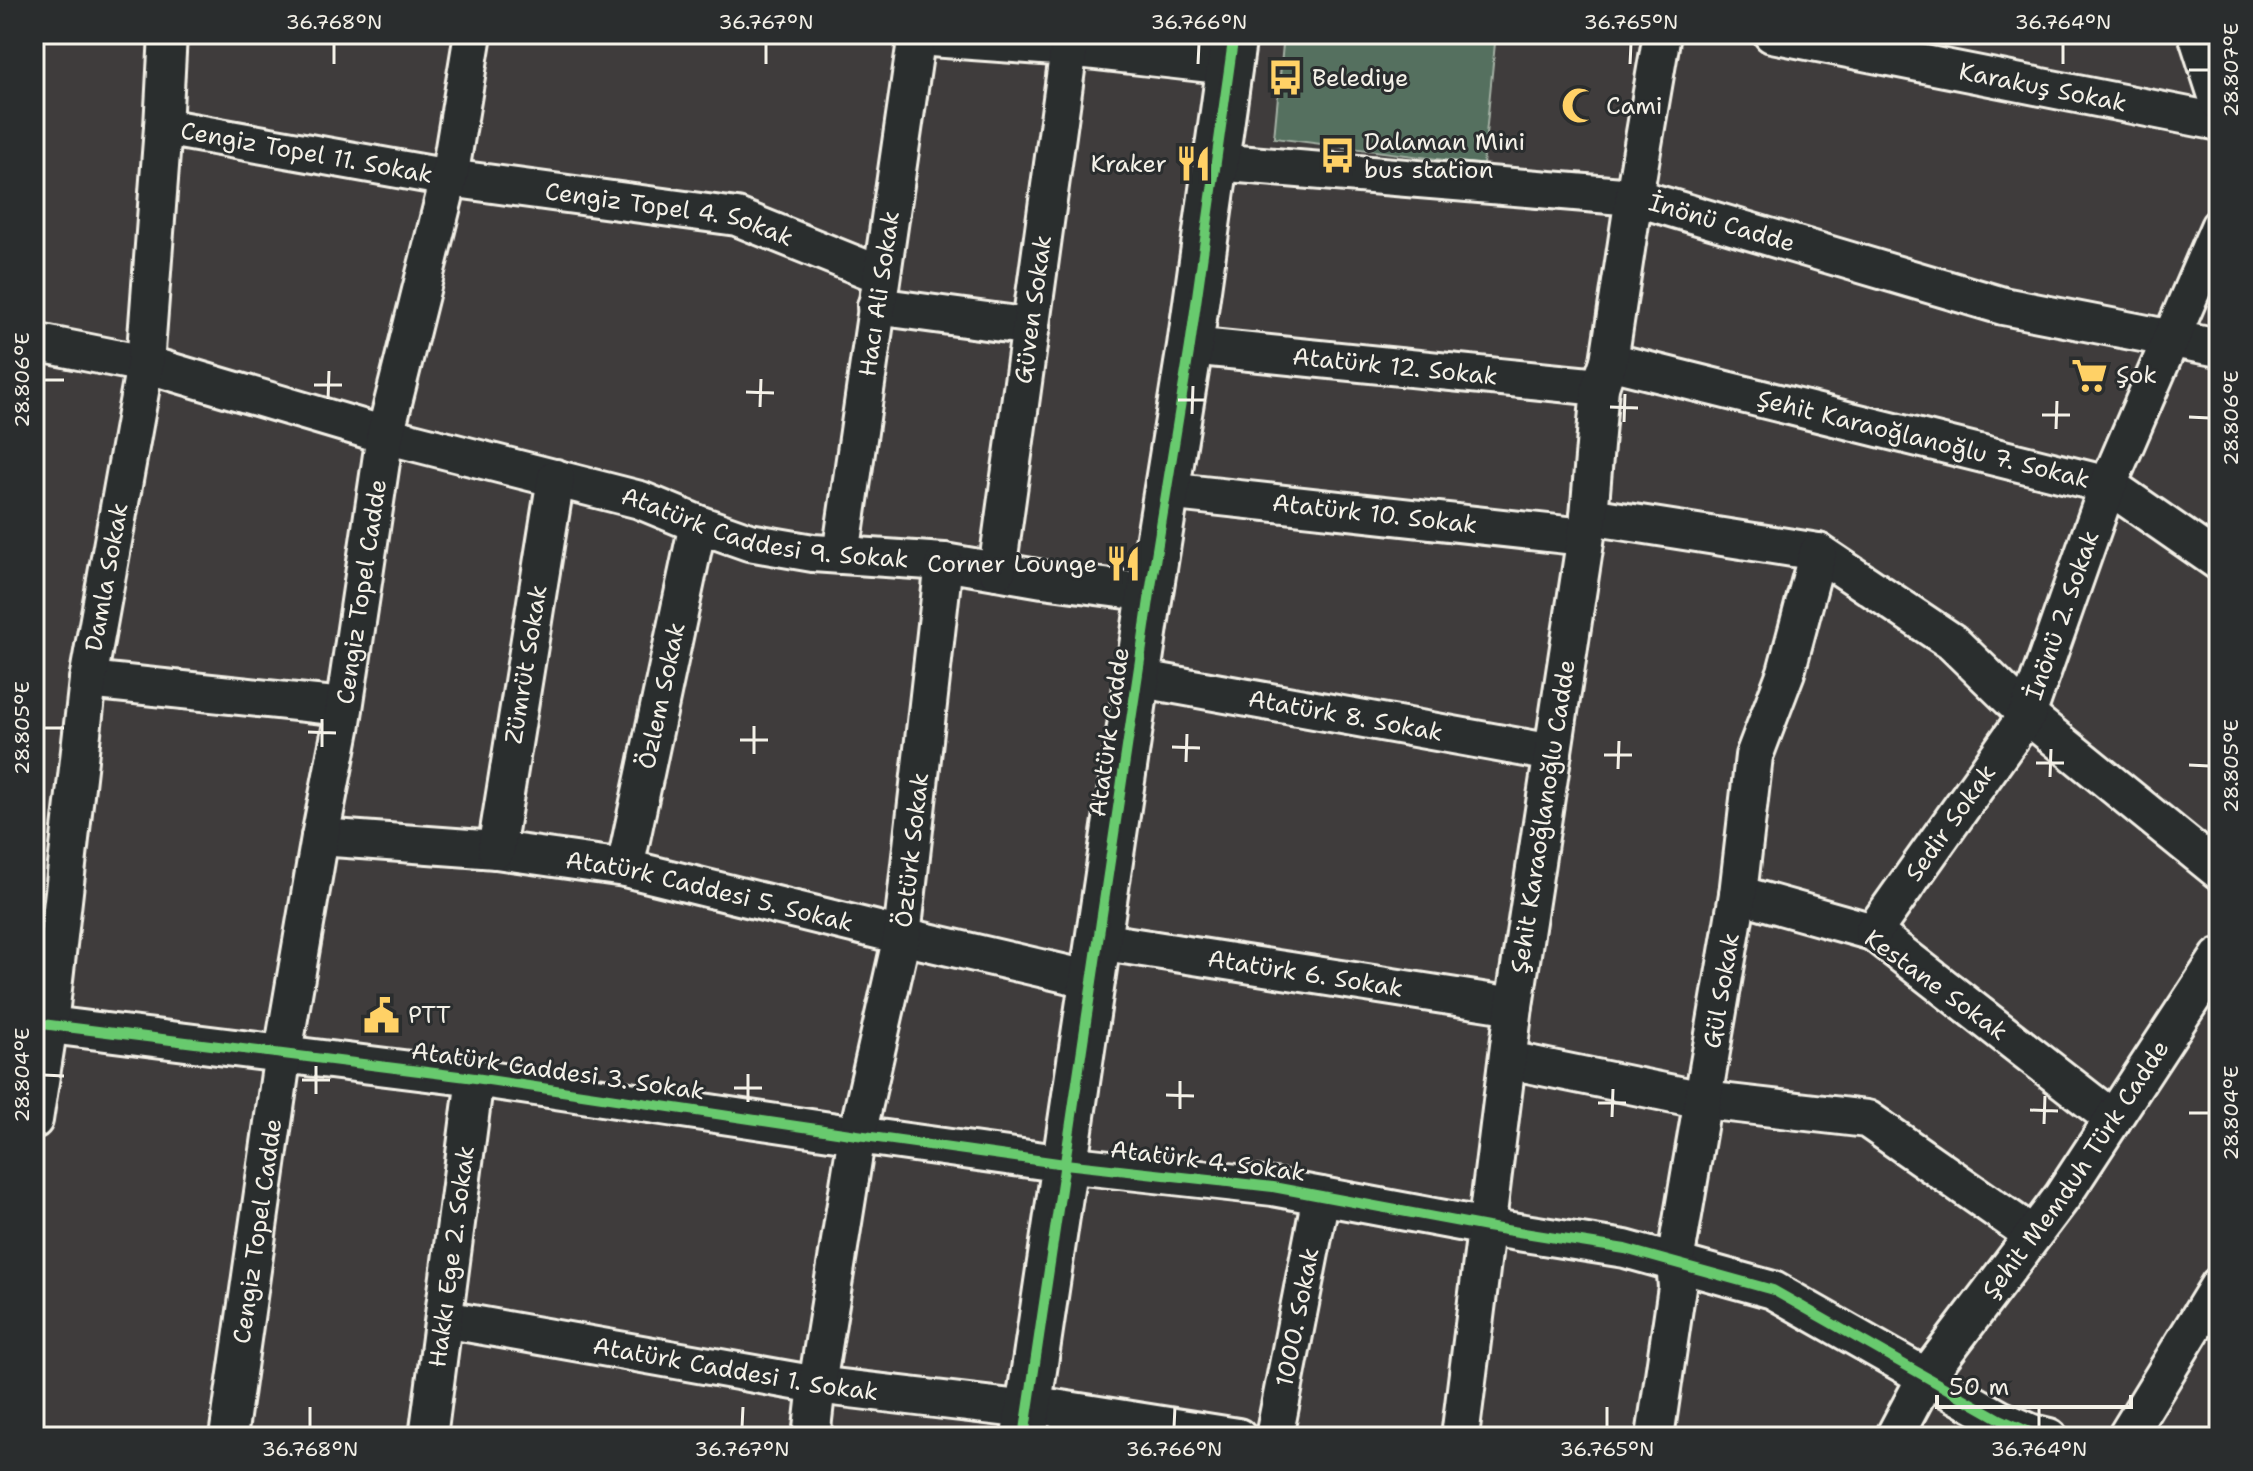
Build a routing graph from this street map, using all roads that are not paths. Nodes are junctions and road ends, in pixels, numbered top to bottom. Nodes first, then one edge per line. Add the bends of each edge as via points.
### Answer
1 (168, 34) edge
2 (473, 34) edge
3 (1662, 34) edge
4 (1772, 34) edge
5 (2197, 34) edge
6 (917, 36) edge
7 (1069, 48) junction
8 (1232, 50) edge
9 (2219, 102) edge
10 (2219, 122) edge
11 (163, 127) junction
12 (1215, 162) junction
13 (449, 178) junction
14 (1634, 197) junction
15 (2219, 227) edge
16 (879, 290) junction
17 (1031, 327) junction
18 (2171, 340) junction
19 (34, 342) edge
20 (1190, 346) junction
21 (2219, 348) edge
22 (145, 364) junction
23 (1605, 374) junction
24 (385, 435) junction
25 (556, 478) junction
26 (2108, 485) junction
27 (1166, 491) junction
28 (698, 524) junction
29 (1587, 526) junction
30 (1818, 552) junction
31 (841, 555) junction
32 (944, 562) junction
33 (2219, 562) edge
34 (997, 571) junction
35 (1150, 593) junction
36 (1137, 678) junction
37 (88, 680) junction
38 (344, 707) junction
39 (2027, 715) junction
40 (1553, 753) junction
41 (320, 837) junction
42 (496, 850) junction
43 (625, 868) junction
44 (2219, 871) edge
45 (1738, 894) junction
46 (1873, 932) junction
47 (902, 936) junction
48 (2219, 957) edge
49 (1095, 961) junction
50 (1514, 1006) junction
51 (42, 1024) edge
52 (283, 1053) junction
53 (1508, 1060) junction
54 (475, 1078) junction
55 (1703, 1100) junction
56 (2113, 1119) junction
57 (34, 1120) edge
58 (857, 1135) junction
59 (1065, 1164) junction
60 (1321, 1196) junction
61 (1487, 1227) junction
62 (2033, 1235) junction
63 (1675, 1262) junction
64 (2219, 1285) edge
65 (444, 1319) junction
66 (1926, 1377) junction
67 (817, 1385) junction
68 (1027, 1417) edge
69 (228, 1437) edge
70 (428, 1437) edge
71 (811, 1437) edge
72 (1238, 1437) edge
73 (1274, 1437) edge
74 (1460, 1437) edge
75 (1655, 1437) edge
76 (1894, 1437) edge
77 (2049, 1437) edge
78 (2126, 1437) edge

1 - 11 street, Damla Sokak
2 - 13 street, Cengiz Topel Cadde
3 - 14 street, Şehit Karaoğlanoğlu Cadde
4 - 10 street, Karakuş Sokak
5 - 9 street
6 - 7 street
6 - 16 street, Hacı Ali Sokak
7 - 8 street
7 - 17 street, Güven Sokak
8 - 12 main road, Atatürk Cadde
11 - 13 street, Cengiz Topel 11. Sokak
11 - 22 street, Damla Sokak
12 - 14 street, İnönü Cadde
12 - 20 main road, Atatürk Cadde
13 - 16 street, Cengiz Topel 4. Sokak via 737,217
13 - 24 street, Cengiz Topel Cadde
14 - 18 street, İnönü Cadde via 2003,306
14 - 23 street, Şehit Karaoğlanoğlu Cadde
15 - 18 street, İnönü 2. Sokak
16 - 17 street, Cengiz Topel 4. Sokak
16 - 31 street, Hacı Ali Sokak
17 - 34 street, Güven Sokak
18 - 21 street, İnönü Cadde
18 - 26 street, İnönü 2. Sokak
19 - 22 street, Atatürk Caddesi 9. Sokak
20 - 23 street, Atatürk 12. Sokak
20 - 27 main road, Atatürk Cadde
22 - 24 street, Atatürk Caddesi 9. Sokak
22 - 37 street, Damla Sokak
23 - 26 street, Şehit Karaoğlanoğlu 7. Sokak
23 - 29 street, Şehit Karaoğlanoğlu Cadde
24 - 25 street, Atatürk Caddesi 9. Sokak
24 - 38 street, Cengiz Topel Cadde
25 - 28 street, Atatürk Caddesi 9. Sokak via 640,500
25 - 42 street, Zümrüt Sokak
26 - 33 street, Şehit Karaoğlanoğlu 7. Sokak
26 - 39 street, İnönü 2. Sokak
27 - 29 street, Atatürk 10. Sokak
27 - 35 main road, Atatürk Cadde
28 - 31 street, Atatürk Caddesi 9. Sokak via 749,542
28 - 43 street, Özlem Sokak
29 - 30 street, Atatürk 10. Sokak
29 - 40 street, Şehit Karaoğlanoğlu Cadde
30 - 39 street via 1952,642
30 - 45 street, Gül Sokak via 1786,672 1754,756
31 - 32 street, Atatürk Caddesi 9. Sokak
32 - 34 street, Atatürk Caddesi 9. Sokak
32 - 47 street, Öztürk Sokak
34 - 35 street, Atatürk Caddesi 9. Sokak
35 - 36 main road, Atatürk Cadde
36 - 40 street, Atatürk 8. Sokak
36 - 49 main road, Atatürk Cadde
37 - 38 street
37 - 51 street, Damla Sokak
38 - 41 street, Cengiz Topel Cadde
39 - 44 street
39 - 46 street, Sedir Sokak
40 - 50 street, Şehit Karaoğlanoğlu Cadde
41 - 42 street, Atatürk Caddesi 5. Sokak
41 - 52 street, Cengiz Topel Cadde
42 - 43 street, Atatürk Caddesi 5. Sokak
43 - 47 street, Atatürk Caddesi 5. Sokak
45 - 46 street, Kestane Sokak
45 - 55 street, Gül Sokak
46 - 56 street, Kestane Sokak
47 - 49 street, Atatürk Caddesi 5. Sokak
47 - 58 street, Öztürk Sokak
48 - 56 street, Şehit Memduh Türk Cadde
49 - 50 street, Atatürk 6. Sokak
49 - 59 main road, Atatürk Cadde
50 - 53 street, Şehit Karaoğlanoğlu Cadde
51 - 52 street, Atatürk Caddesi 3. Sokak
51 - 57 street, Damla Sokak
52 - 54 street, Atatürk Caddesi 3. Sokak
52 - 69 street, Cengiz Topel Cadde
53 - 55 street
53 - 61 street, Şehit Karaoğlanoğlu Cadde
54 - 58 street, Atatürk Caddesi 3. Sokak
54 - 65 street, Hakkı Ege 2. Sokak
55 - 62 street via 1867,1119
55 - 63 street, Gül Sokak
56 - 62 street, Şehit Memduh Türk Cadde
58 - 59 street, Atatürk Caddesi 3. Sokak
58 - 67 street, Öztürk Sokak
59 - 60 street, Atatürk 4. Sokak
59 - 68 main road, Atatürk Cadde
60 - 61 street, Atatürk 4. Sokak
60 - 73 street, 1000. Sokak
61 - 63 street, Atatürk 4. Sokak
61 - 74 street, Şehit Karaoğlanoğlu Cadde
62 - 66 street, Şehit Memduh Türk Cadde
63 - 66 street, Atatürk 4. Sokak via 1773,1290
63 - 75 street, Gül Sokak via 1677,1287
64 - 78 street
65 - 67 street, Atatürk Caddesi 1. Sokak
65 - 70 street, Hakkı Ege 2. Sokak
66 - 76 street, Şehit Memduh Türk Cadde
66 - 77 street, Atatürk 4. Sokak via 2000,1419
67 - 68 street, Atatürk Caddesi 1. Sokak
67 - 71 street, Öztürk Sokak
68 - 72 street, Atatürk Caddesi 1. Sokak

